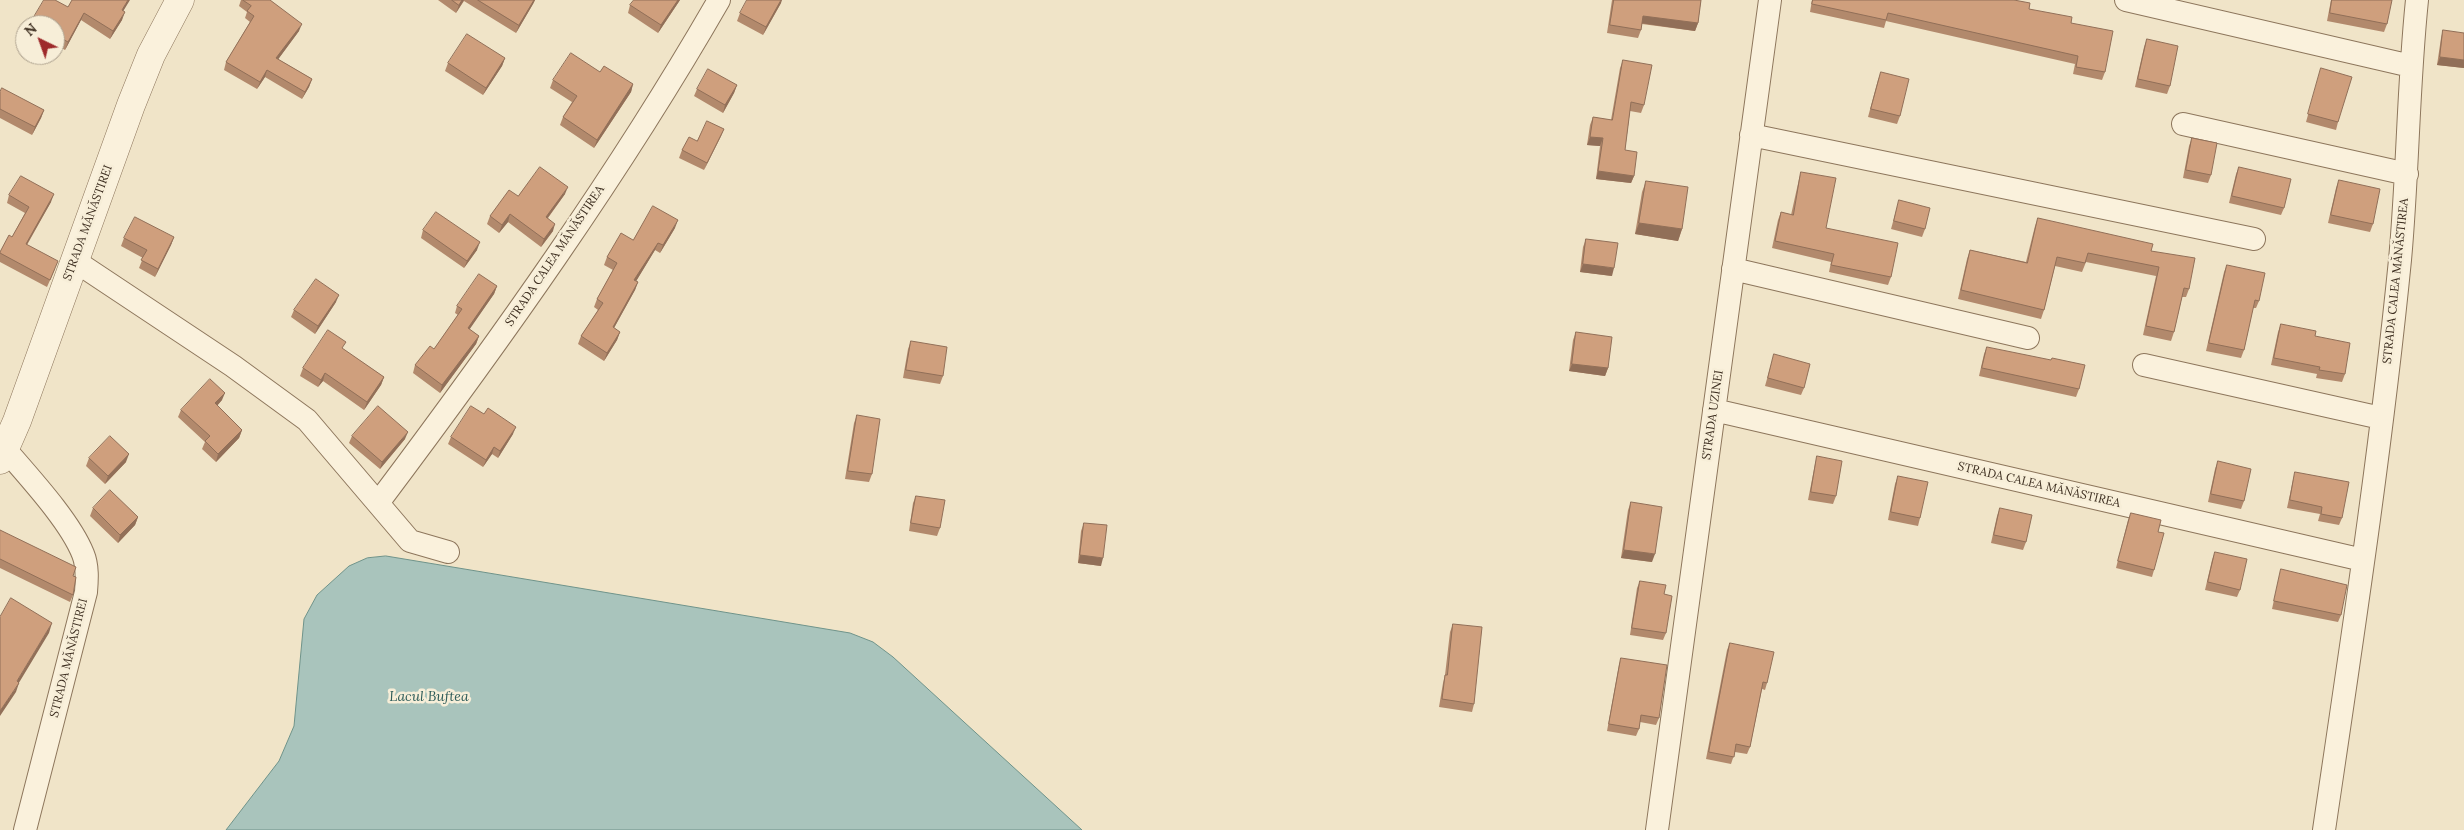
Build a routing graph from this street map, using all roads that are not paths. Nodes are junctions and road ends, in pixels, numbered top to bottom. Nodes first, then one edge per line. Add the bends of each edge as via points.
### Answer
1 (180, 0) edge
2 (720, 0) edge
3 (1770, 0) edge
4 (2126, 0) edge
5 (2417, 0) edge
6 (2410, 66) junction
7 (2183, 124) dead end
8 (1751, 135) junction
9 (2407, 174) junction
10 (2254, 239) dead end
11 (75, 261) junction
12 (1733, 269) junction
13 (2028, 338) dead end
14 (2144, 365) dead end
15 (1714, 410) junction
16 (2381, 418) junction
17 (3, 455) edge
18 (378, 503) junction
19 (448, 552) dead end
20 (2363, 560) junction
21 (25, 830) edge
22 (1657, 830) edge
23 (2324, 830) edge

1 - 11 street, STRADA MĂNĂSTIREI via 148,63
2 - 18 street, STRADA CALEA MĂNĂSTIREA via 672,82 479,369
3 - 8 street, STRADA UZINEI
4 - 6 street
5 - 6 street, STRADA CALEA MĂNĂSTIREA
6 - 9 street, STRADA CALEA MĂNĂSTIREA
7 - 9 street
8 - 10 street
8 - 12 street, STRADA UZINEI
9 - 16 street, STRADA CALEA MĂNĂSTIREA
11 - 17 street, STRADA MĂNĂSTIREI
11 - 18 street via 233,366 307,420
12 - 13 street
12 - 15 street, STRADA UZINEI
14 - 16 street
15 - 20 street, STRADA CALEA MĂNĂSTIREA
15 - 22 street, STRADA UZINEI
16 - 20 street, STRADA CALEA MĂNĂSTIREA
17 - 21 street, STRADA MĂNĂSTIREI via 38,488 73,535 84,555 87,574 86,592
18 - 19 street via 410,541
20 - 23 street, STRADA CALEA MĂNĂSTIREA

